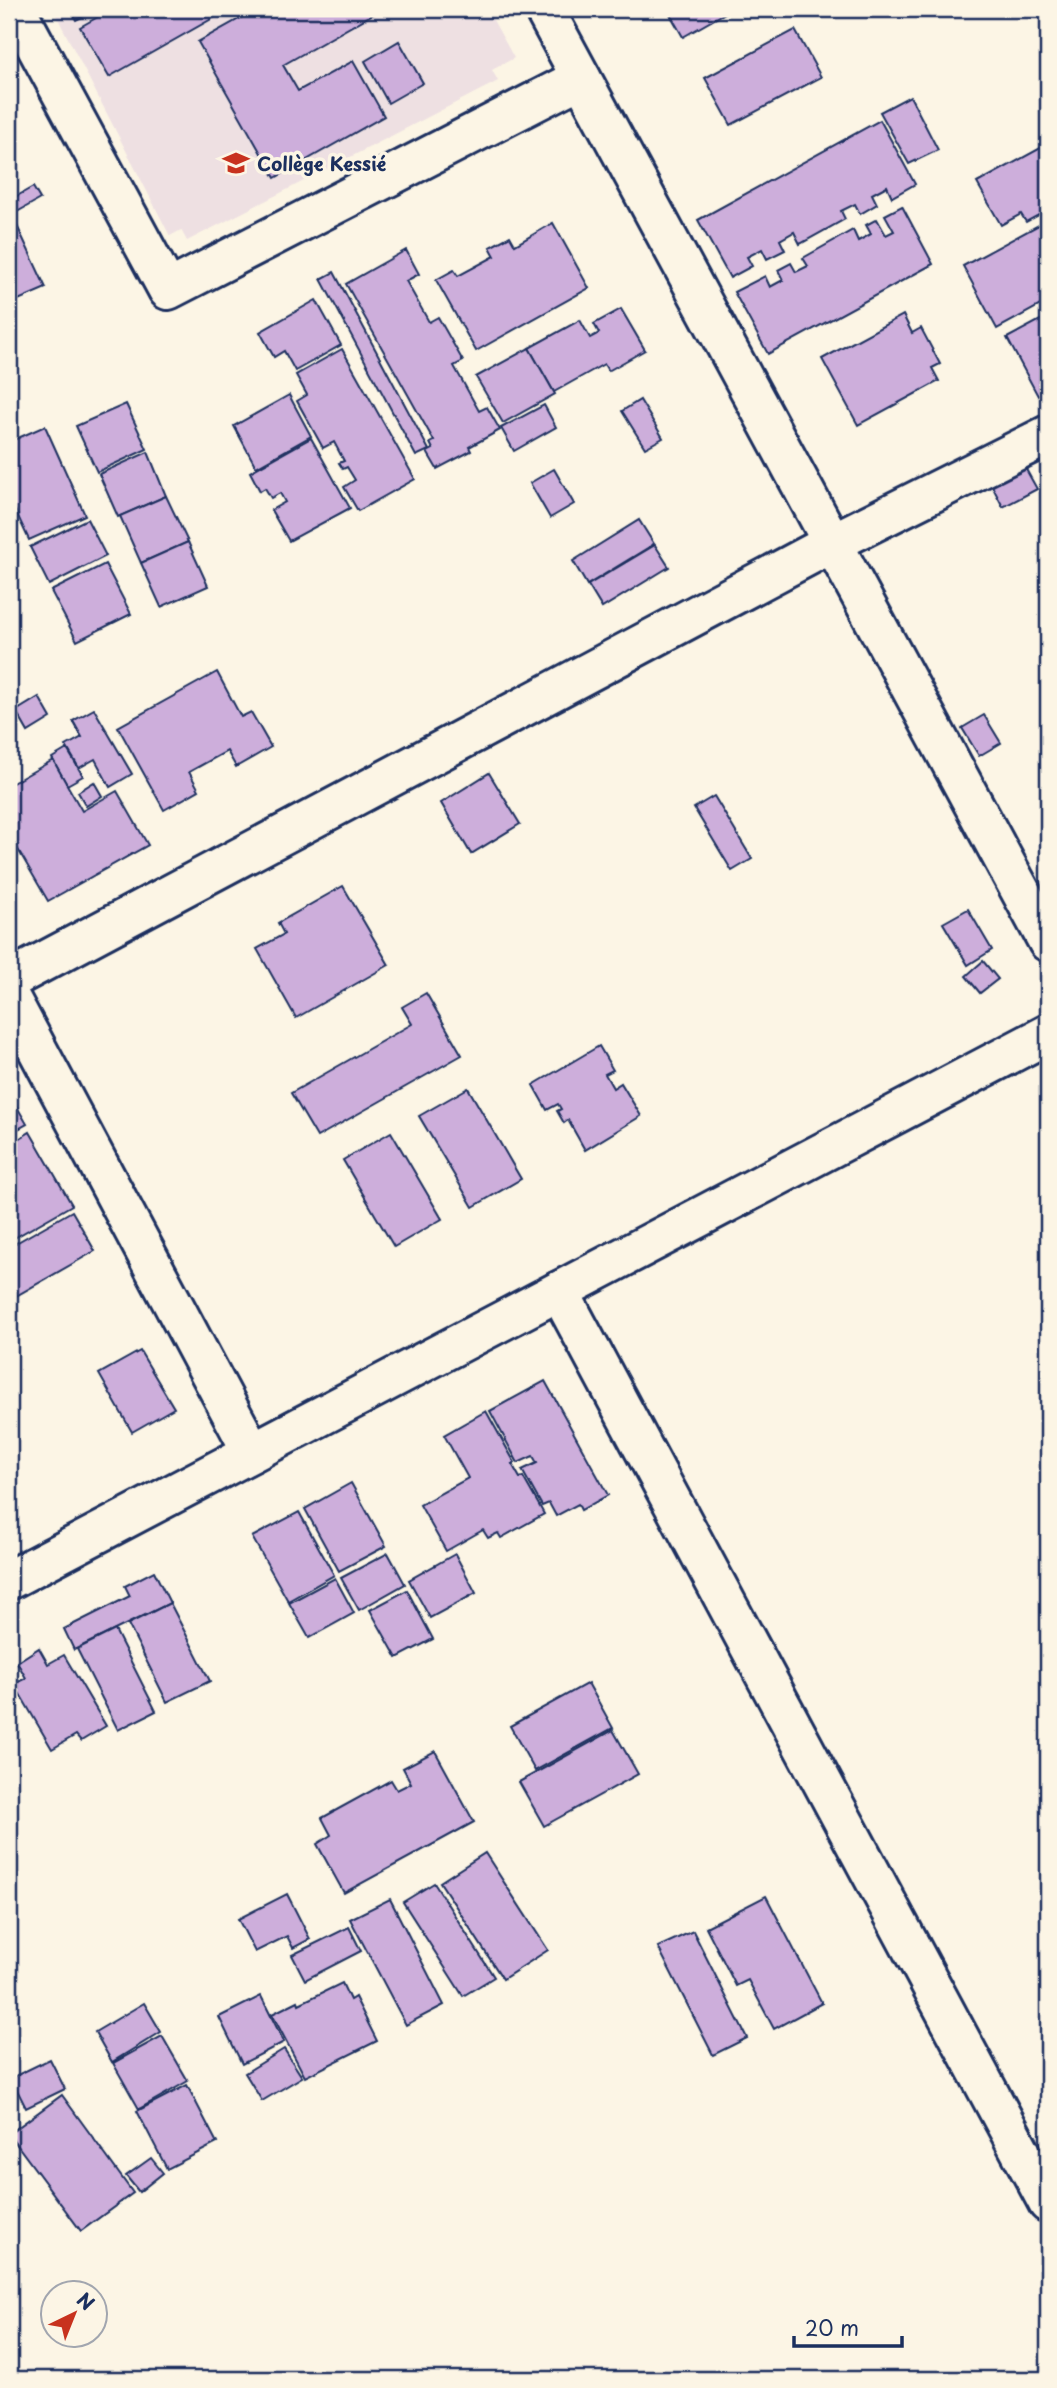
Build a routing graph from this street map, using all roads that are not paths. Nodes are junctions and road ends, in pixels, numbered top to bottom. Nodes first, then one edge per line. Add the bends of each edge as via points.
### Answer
1 (16, 9) edge
2 (544, 9) edge
3 (581, 78) junction
4 (1048, 435) edge
5 (832, 543) junction
6 (1048, 942) edge
7 (9, 980) edge
8 (9, 996) edge
9 (1048, 1034) edge
10 (559, 1291) junction
11 (252, 1452) junction
12 (9, 1580) edge
13 (1048, 2203) edge

1 - 3 street via 168,290
2 - 3 street
3 - 5 street
4 - 5 street
5 - 6 street
5 - 7 street
8 - 11 street
9 - 10 street
10 - 11 street
10 - 13 street
11 - 12 street

